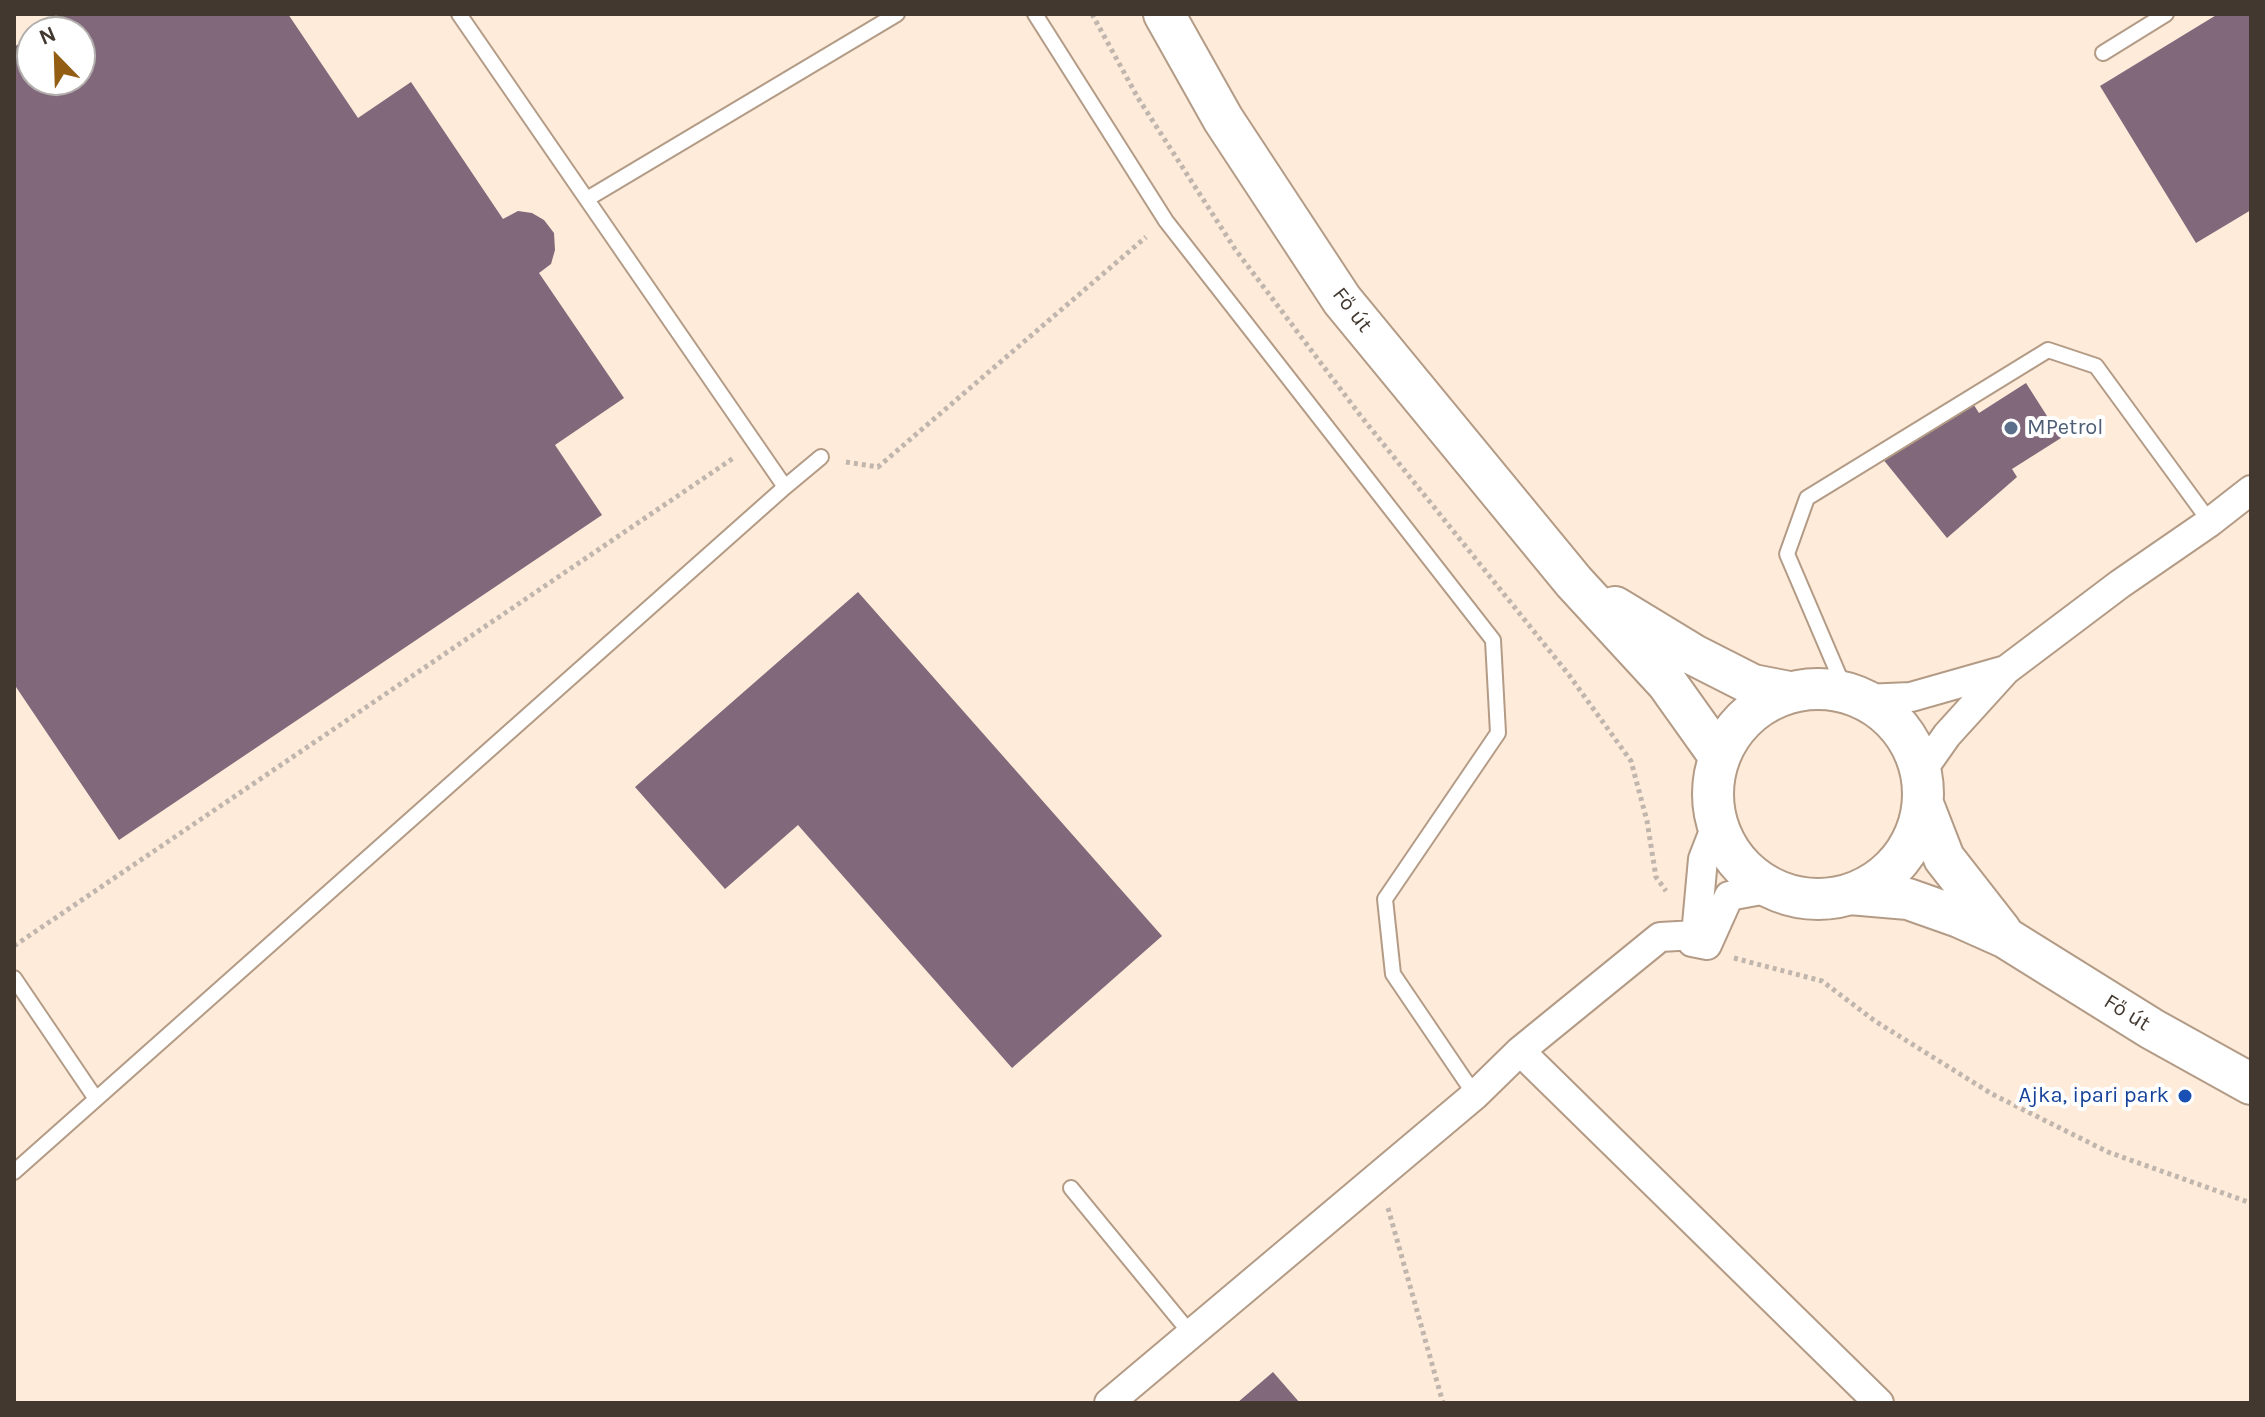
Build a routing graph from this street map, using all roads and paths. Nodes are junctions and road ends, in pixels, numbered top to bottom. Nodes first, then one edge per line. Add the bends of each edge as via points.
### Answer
1 (459, 14) edge
2 (897, 14) edge
3 (1035, 14) edge
4 (1092, 14) edge
5 (1164, 14) edge
6 (2166, 14) edge
7 (2103, 53) dead end
8 (587, 199) junction
9 (1166, 221) junction
10 (755, 443) junction
11 (821, 457) joint
12 (785, 487) junction
13 (2251, 490) edge
14 (2210, 522) junction
15 (1574, 582) junction
16 (2006, 670) junction
17 (1789, 692) junction
18 (1855, 696) junction
19 (1719, 756) junction
20 (1922, 788) junction
21 (1717, 823) junction
22 (1772, 888) junction
23 (1850, 894) junction
24 (2006, 938) junction
25 (1702, 940) junction
26 (14, 946) edge
27 (14, 978) edge
28 (1520, 1051) junction
29 (2251, 1084) edge
30 (1475, 1095) junction
31 (96, 1099) junction
32 (14, 1172) edge
33 (1379, 1175) junction
34 (1071, 1188) dead end
35 (2251, 1203) edge
36 (1191, 1334) junction
37 (1109, 1403) edge
38 (1443, 1403) edge
39 (1879, 1403) edge

1 - 8 lane
2 - 8 lane
3 - 9 lane
4 - 25 path via 1138,98 1235,249 1631,761 1656,877
5 - 15 main road, Fő út via 1223,119 1342,300
6 - 7 lane
8 - 10 lane
9 - 11 path via 878,467
9 - 30 lane via 1493,640 1498,733 1385,899 1393,974
10 - 12 lane
10 - 26 path
11 - 12 lane
12 - 31 lane
13 - 14 street
14 - 16 street
14 - 18 lane via 2096,366 2048,350 1807,498 1787,554
15 - 17 main road, Fő út via 1694,655 1753,685
15 - 19 main road, Fő út via 1667,683
16 - 18 street via 1911,697
16 - 20 street via 1947,735
17 - 18 main road via 1826,688
17 - 19 main road via 1740,723
18 - 20 main road via 1881,709 1906,737
19 - 21 main road via 1712,790
20 - 23 main road via 1913,837 1894,866
20 - 24 main road, Fő út via 1944,858
21 - 22 main road via 1738,862
21 - 25 street via 1703,859
22 - 23 main road via 1811,899
22 - 25 street via 1729,896
23 - 24 main road, Fő út via 1908,899
24 - 29 main road, Fő út
25 - 28 street via 1660,937
25 - 35 path via 1727,956 1822,981 1992,1094 2108,1152
27 - 31 lane
28 - 30 street
28 - 39 street
30 - 33 street
31 - 32 lane
33 - 36 street
33 - 38 path
34 - 36 lane
36 - 37 street

